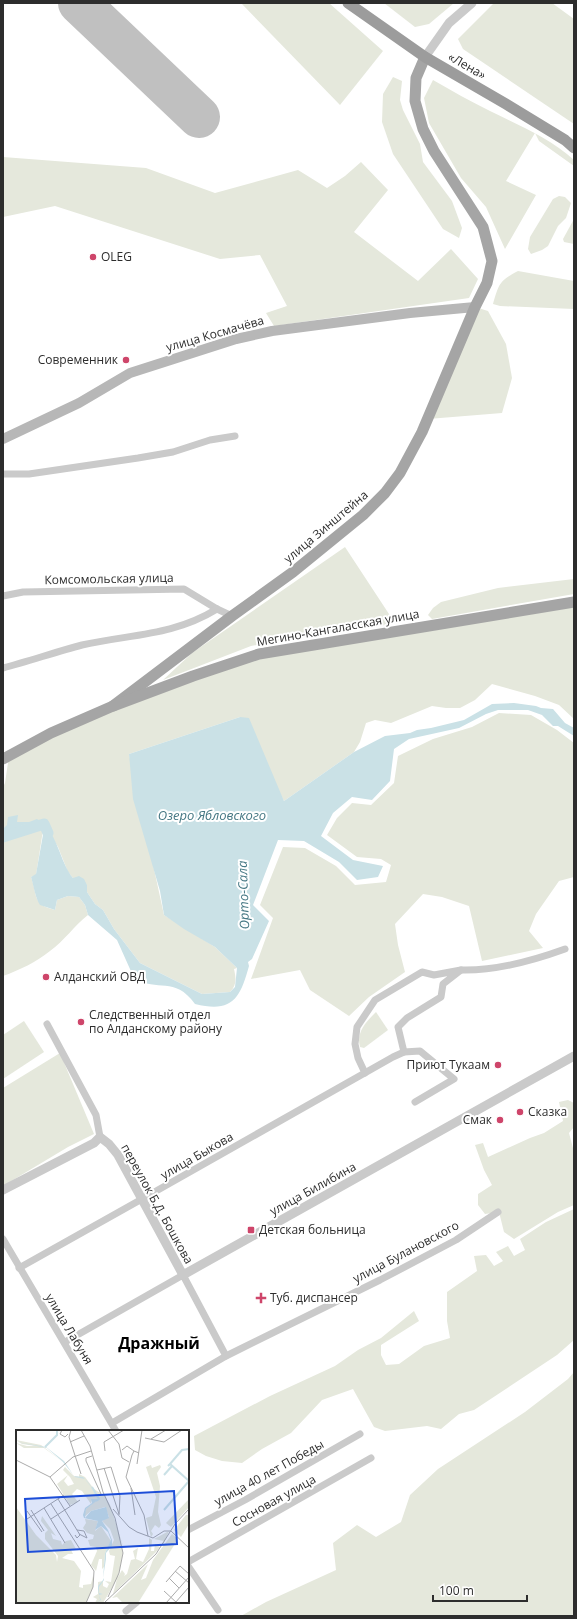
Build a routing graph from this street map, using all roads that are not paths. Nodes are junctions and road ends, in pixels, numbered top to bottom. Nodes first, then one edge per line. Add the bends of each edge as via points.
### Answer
1 (348, 3) edge
2 (472, 3) edge
3 (425, 57) junction
4 (574, 148) edge
5 (475, 307) junction
6 (235, 436) dead end
7 (3, 440) edge
8 (3, 474) edge
9 (3, 596) edge
10 (574, 602) edge
11 (217, 609) junction
12 (232, 616) junction
13 (3, 668) edge
14 (114, 706) junction
15 (3, 759) edge
16 (565, 949) dead end
17 (461, 970) junction
18 (46, 1024) dead end
19 (404, 1052) junction
20 (574, 1056) edge
21 (365, 1073) junction
22 (415, 1102) dead end
23 (100, 1137) junction
24 (3, 1190) edge
25 (142, 1200) junction
26 (498, 1212) dead end
27 (3, 1239) edge
28 (19, 1268) junction
29 (183, 1275) junction
30 (64, 1342) junction
31 (226, 1356) junction
32 (112, 1423) junction
33 (116, 1430) edge
34 (360, 1434) dead end
35 (371, 1458) dead end
36 (189, 1529) edge
37 (189, 1561) edge
38 (189, 1567) edge
39 (136, 1603) edge
40 (218, 1610) dead end
41 (126, 1611) dead end

1 - 3 highway, «Лена»
2 - 3 street via 449,23
3 - 4 highway, «Лена» via 565,140
3 - 5 main road, улица Зинштейна via 416,78 415,101 422,129 483,228 492,261 487,283
5 - 7 main road, улица Космачёва via 272,331 236,339 130,373 79,403
5 - 12 main road, улица Зинштейна via 422,432 400,473 385,494 293,572
6 - 8 street via 138,458 29,474
9 - 11 street, Комсомольская улица via 23,592 184,589
10 - 14 main road, Мегино-Кангаласская улица via 259,654
11 - 12 street, Комсомольская улица
11 - 13 street via 201,619 174,629 83,645
12 - 14 main road, Мегино-Кангаласская улица
14 - 15 main road, Мегино-Кангаласская улица
16 - 17 street via 538,959 479,971
17 - 19 street via 443,984 441,997 407,1018 398,1027
17 - 21 street via 434,975 422,972 375,1000 357,1027 356,1033 357,1054
18 - 23 street via 96,1115
19 - 21 street, улица Быкова
19 - 22 street via 420,1051 454,1079
20 - 29 street, улица Билибина
21 - 25 street, улица Быкова
23 - 24 street
23 - 25 street, переулок Б.Д. Бошкова via 118,1155
25 - 28 street, улица Быкова
25 - 29 street, переулок Б.Д. Бошкова
26 - 31 street, улица Булановского via 456,1240
27 - 28 street, улица Лабуня
28 - 30 street, улица Лабуня
29 - 30 street, улица Билибина
29 - 31 street, переулок Б.Д. Бошкова
30 - 32 street, улица Лабуня
31 - 32 street, улица Булановского
32 - 33 street, улица Лабуня
34 - 36 street, улица 40 лет Победы
35 - 37 street, Сосновая улица
38 - 40 street
39 - 41 street

